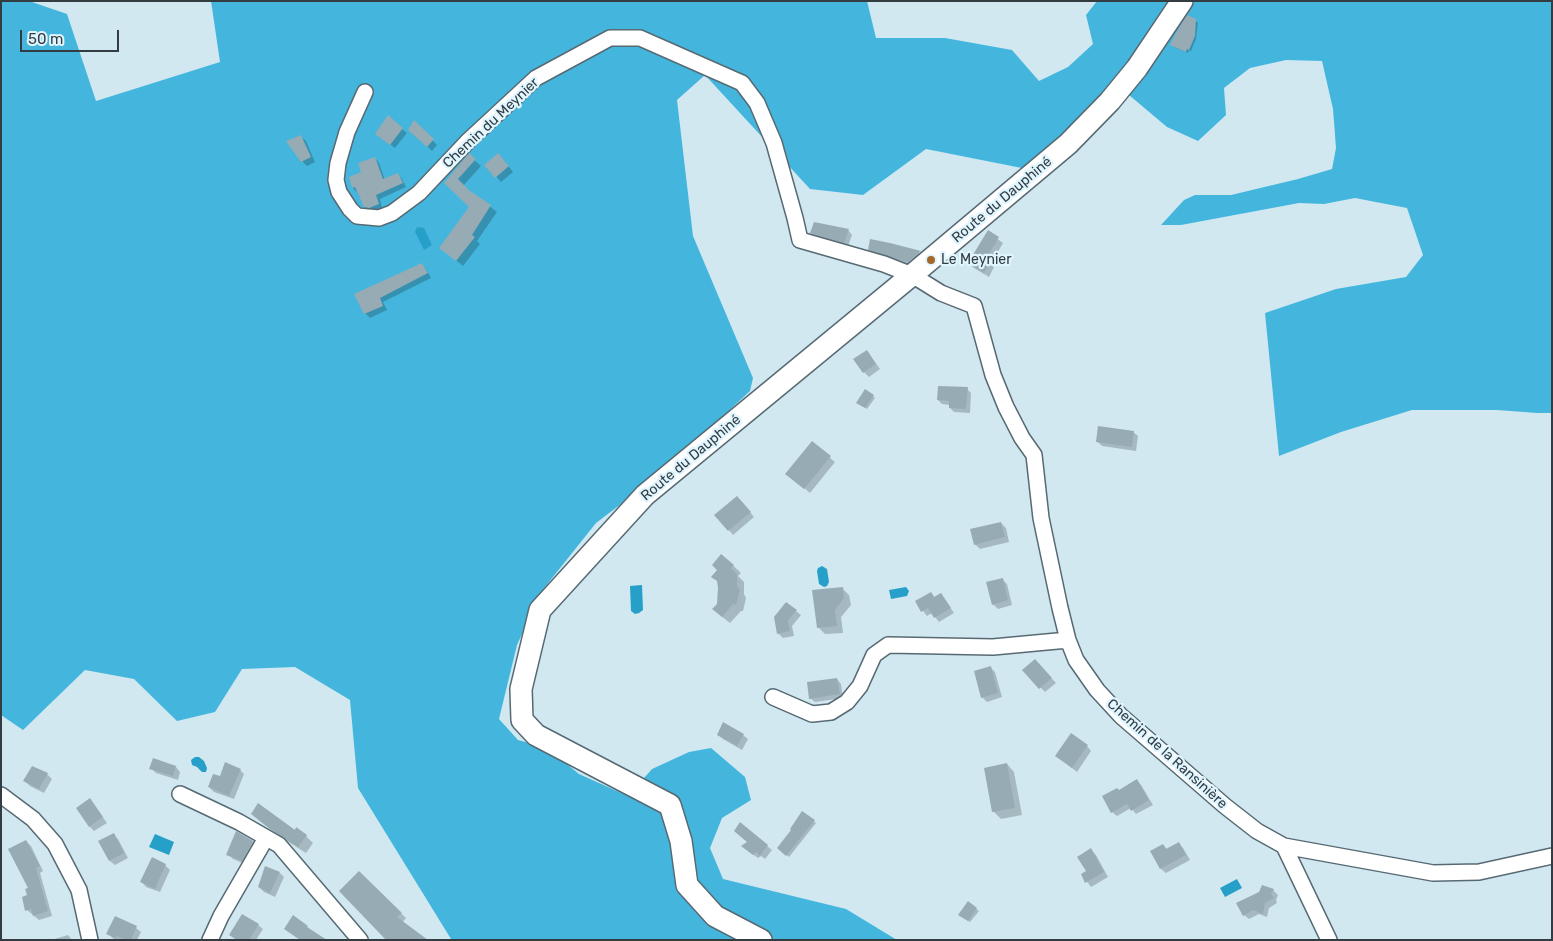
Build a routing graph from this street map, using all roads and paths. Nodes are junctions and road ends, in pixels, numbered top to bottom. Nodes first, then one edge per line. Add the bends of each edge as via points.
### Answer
1 (1182, 1) edge
2 (365, 92) dead end
3 (912, 275) junction
4 (1068, 640) junction
5 (773, 697) dead end
6 (180, 794) dead end
7 (1, 795) edge
8 (266, 838) junction
9 (1284, 846) junction
10 (1552, 856) edge
11 (90, 940) edge
12 (210, 940) edge
13 (360, 940) edge
14 (761, 940) edge
15 (1330, 940) edge

1 - 3 street, Route du Dauphiné via 1137,68 1103,109 1068,144
2 - 3 street, Chemin du Meynier via 347,132 336,180 339,192 357,216 379,218 392,213 418,193 536,78 610,38 640,38 742,83 757,103 774,143 800,240
3 - 4 street, Chemin de la Ransinière via 941,293 974,306 1006,407 1034,455 1041,518
3 - 14 street, Route du Dauphiné via 645,494 540,610 521,689 522,720 536,735 670,805 681,841 687,885 715,916
4 - 5 street via 993,647 888,645 874,655 860,686 848,702 831,712 812,714
4 - 9 street, Chemin de la Ransinière via 1091,683 1121,716 1225,806 1257,831
6 - 8 street
7 - 11 street via 33,819 55,844 79,890
8 - 12 street
8 - 13 street via 279,845
9 - 10 street, Chemin de la Ransinière via 1433,873 1479,872
9 - 15 street

